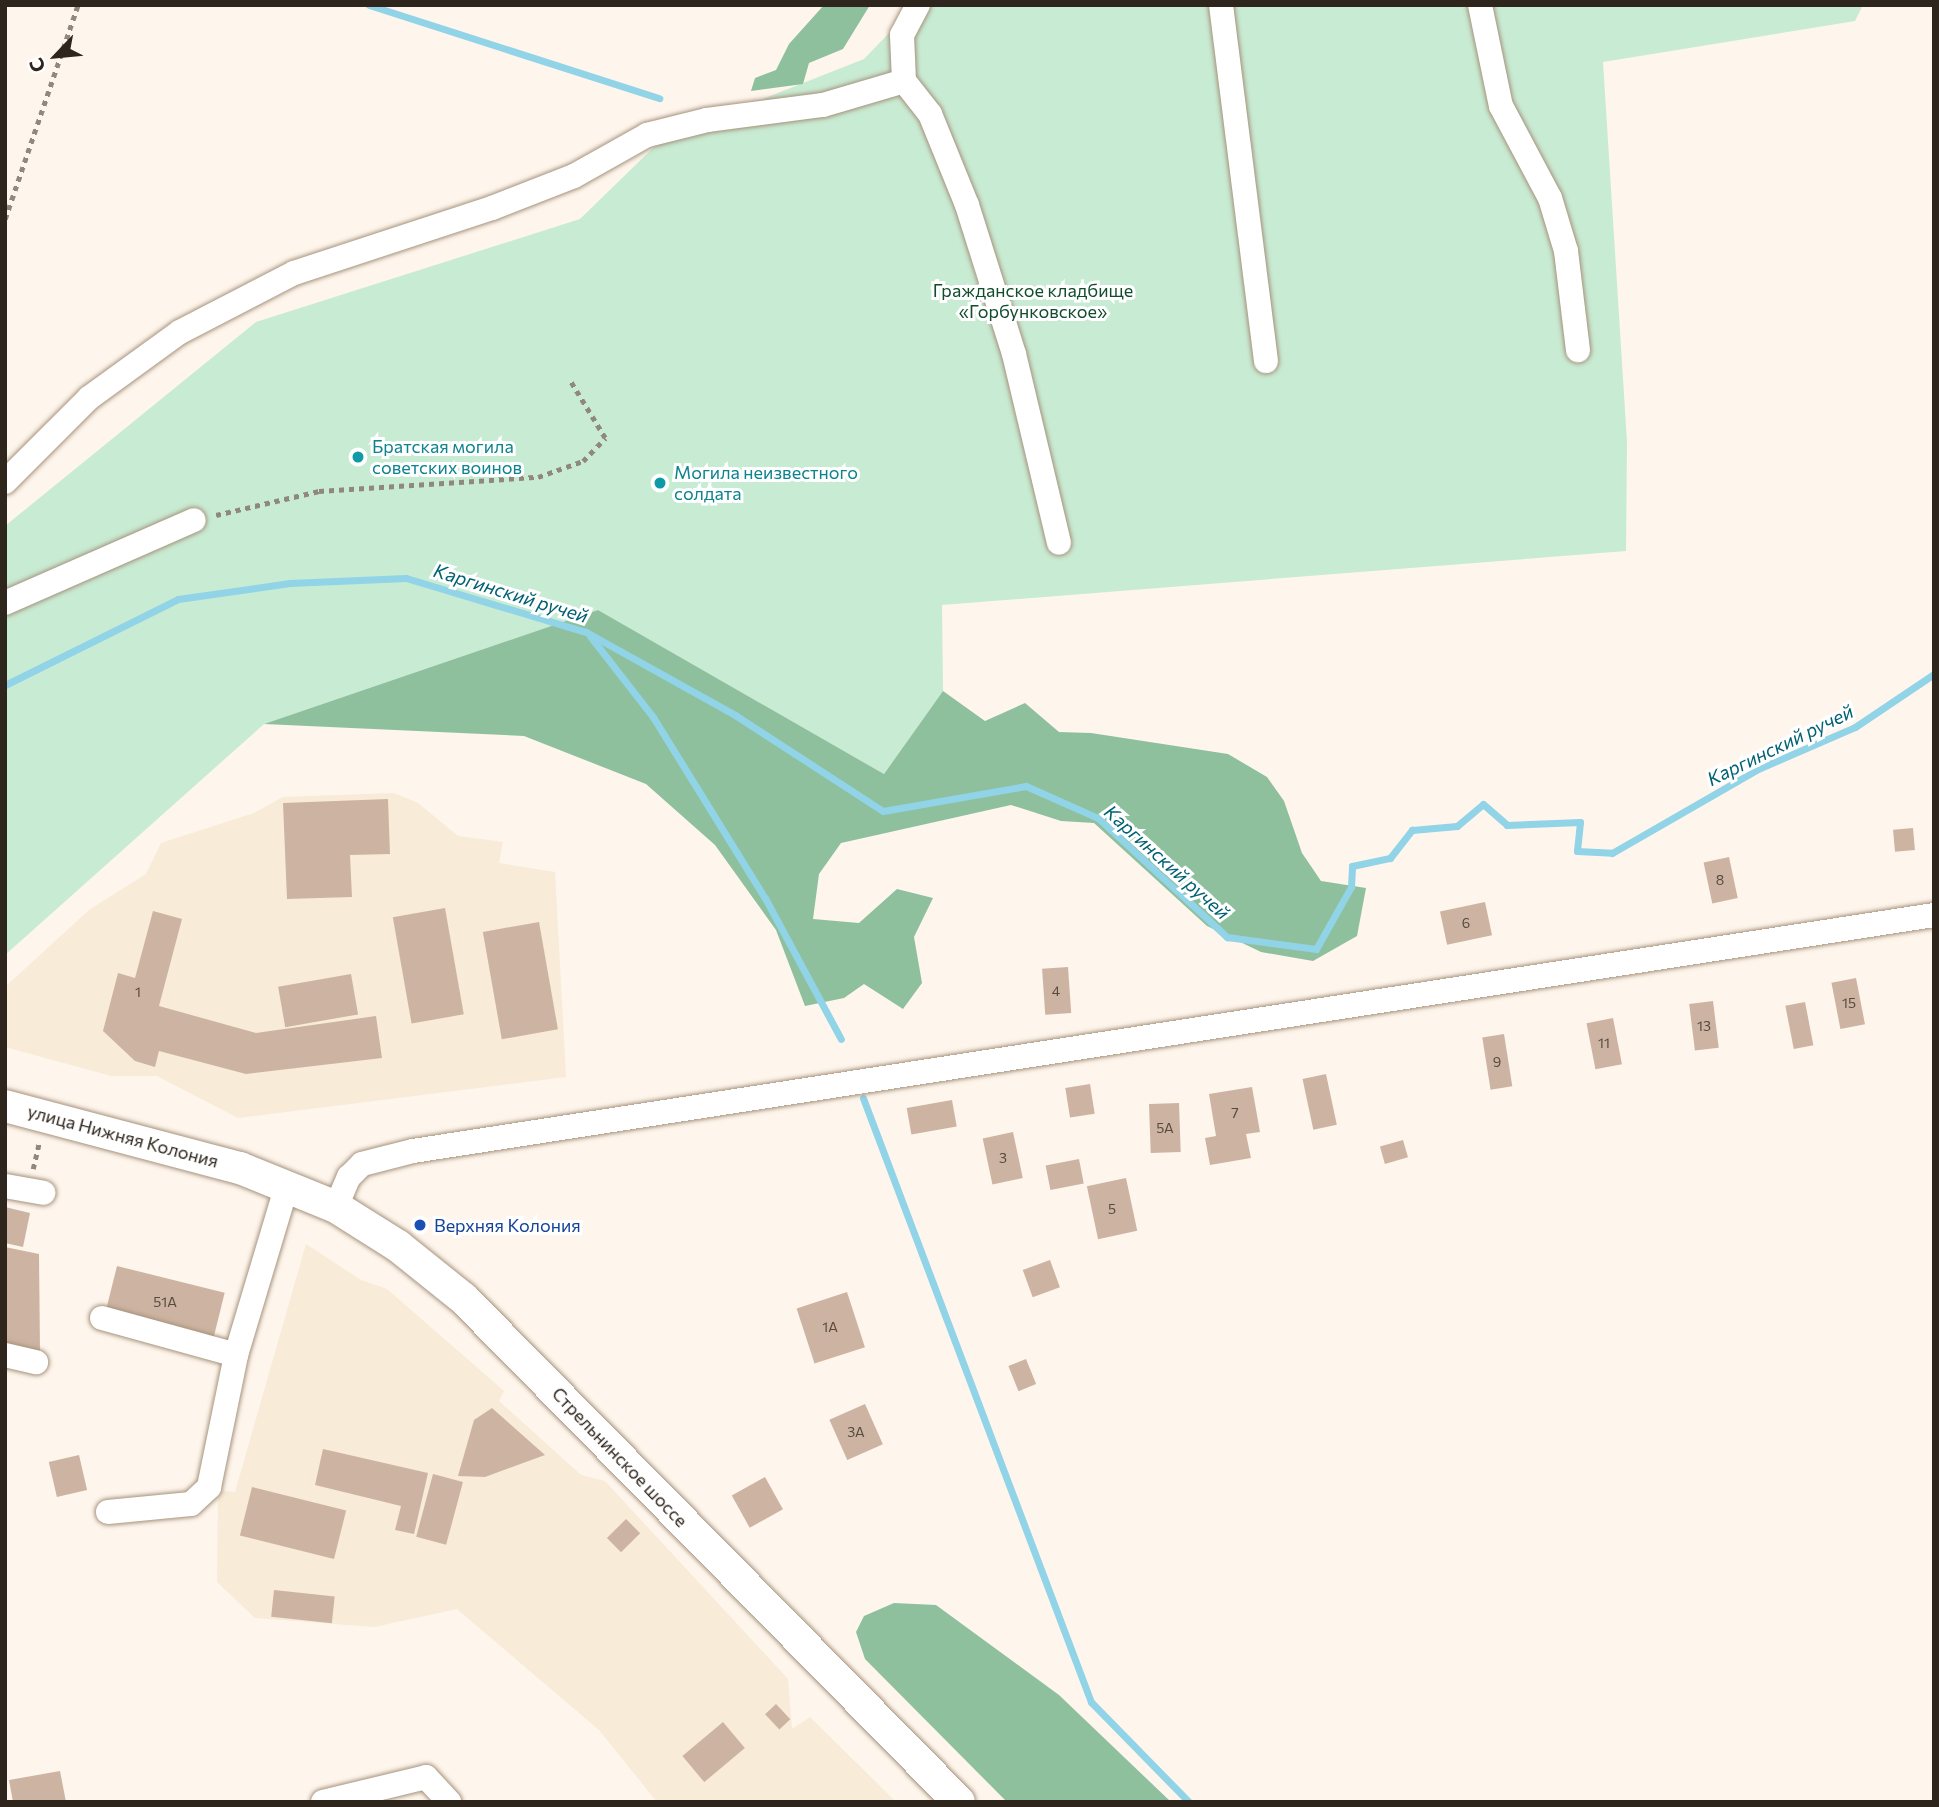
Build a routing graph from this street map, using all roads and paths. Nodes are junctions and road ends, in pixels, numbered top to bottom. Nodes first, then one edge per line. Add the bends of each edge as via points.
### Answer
1 (78, 5) edge
2 (918, 5) edge
3 (1221, 5) edge
4 (1480, 5) edge
5 (904, 81) junction
6 (5, 219) edge
7 (1578, 350) dead end
8 (1266, 361) dead end
9 (569, 380) dead end
10 (5, 482) edge
11 (194, 520) joint
12 (1059, 543) dead end
13 (5, 603) edge
14 (1934, 915) edge
15 (5, 1106) edge
16 (240, 1168) joint
17 (5, 1185) edge
18 (287, 1185) junction
19 (43, 1194) dead end
20 (336, 1207) junction
21 (102, 1318) dead end
22 (5, 1355) edge
23 (236, 1355) junction
24 (36, 1362) dead end
25 (108, 1512) dead end
26 (323, 1802) edge
27 (449, 1802) edge
28 (959, 1802) edge

1 - 6 path
2 - 5 street via 902,35
3 - 8 street
4 - 7 street via 1501,106 1550,198 1566,251
5 - 10 street via 823,105 707,120 648,135 574,176 492,208 294,273 180,332 89,398
5 - 12 street via 930,114 967,205 1014,354
9 - 11 path via 605,438 583,461 538,477 319,491
11 - 13 street
14 - 20 street via 413,1151 362,1164 349,1177
15 - 16 main road, улица Нижняя Колония
16 - 18 main road, Стрельнинское шоссе
17 - 19 street
18 - 20 main road, Стрельнинское шоссе
18 - 23 street
20 - 28 main road, Стрельнинское шоссе via 398,1245 463,1298
21 - 23 street
22 - 24 street
23 - 25 street via 209,1487 191,1504
26 - 27 street via 426,1777

